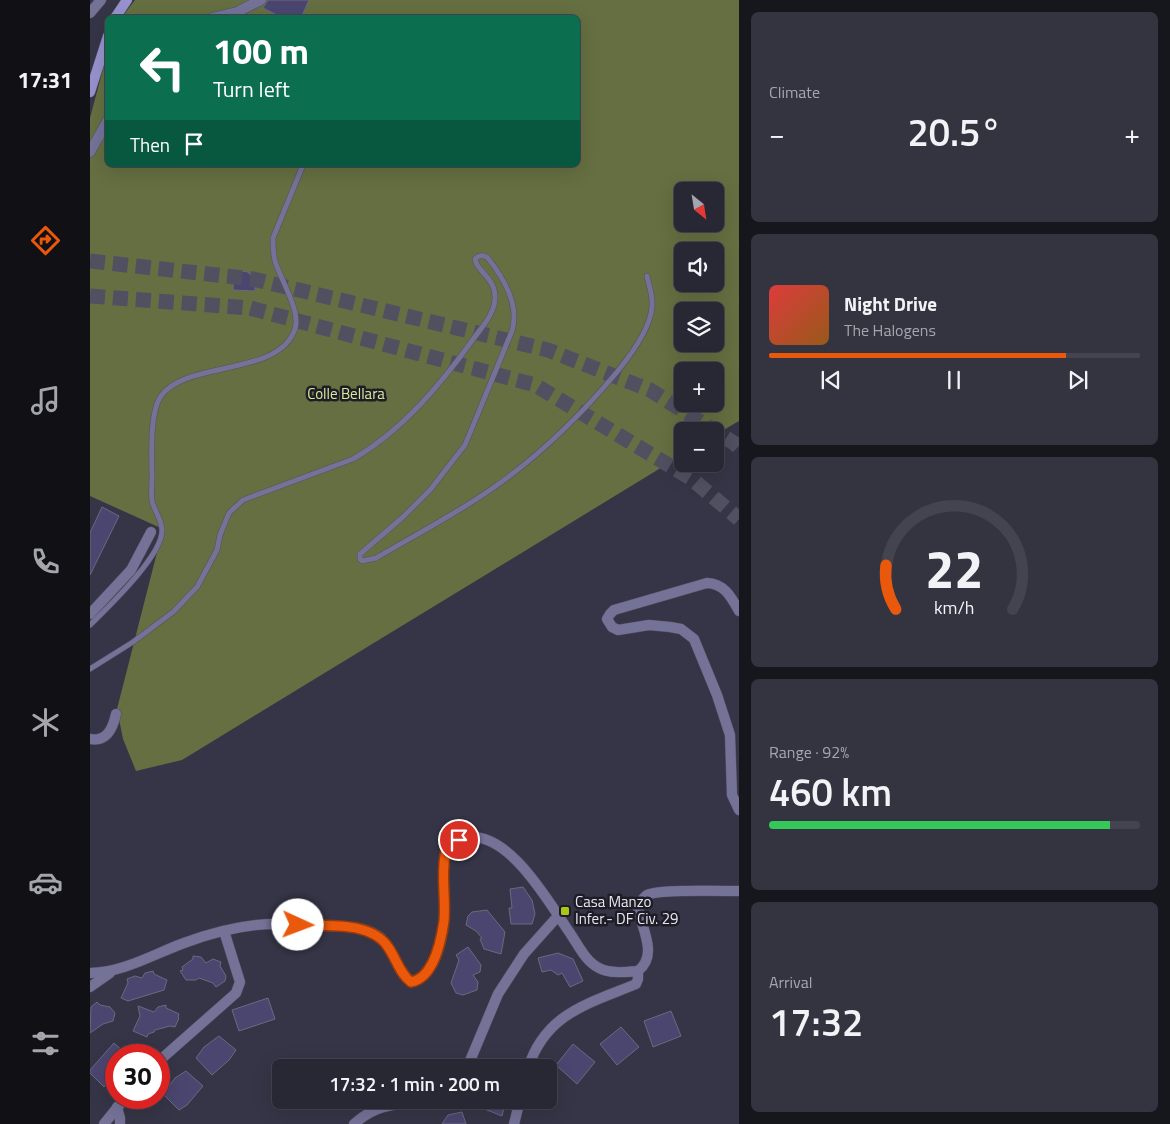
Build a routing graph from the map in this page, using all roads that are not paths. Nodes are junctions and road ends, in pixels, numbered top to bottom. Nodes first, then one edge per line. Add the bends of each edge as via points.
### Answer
1 (101, 0) edge
2 (126, 0) edge
3 (261, 0) edge
4 (90, 13) edge
5 (118, 15) edge
6 (224, 15) edge
7 (105, 45) edge
8 (90, 92) edge
9 (105, 125) edge
10 (90, 152) edge
11 (301, 167) edge
12 (647, 276) dead end
13 (151, 532) dead end
14 (739, 611) edge
15 (90, 614) edge
16 (90, 625) edge
17 (90, 669) edge
18 (116, 714) dead end
19 (94, 741) edge
20 (739, 810) edge
21 (739, 891) edge
22 (558, 916) junction
23 (224, 931) junction
24 (116, 969) junction
25 (638, 971) junction
26 (90, 973) edge
27 (90, 987) edge
28 (170, 1051) edge
29 (471, 1059) edge
30 (531, 1059) edge
31 (115, 1109) edge
32 (118, 1109) edge
33 (376, 1109) edge
34 (518, 1109) edge
35 (104, 1124) edge
36 (120, 1124) edge
37 (354, 1124) edge
38 (514, 1124) edge

1 - 4 street
2 - 5 street
3 - 6 street
7 - 8 street
9 - 10 street
11 - 16 lane via 273,238 276,262 294,310 296,328 282,349 272,354 196,375 171,386 161,395 152,432 152,501 163,529 159,544 137,577
12 - 17 lane via 652,307 647,325 630,356 595,399 544,448 493,488 376,558 362,561 360,554 403,517 465,445 512,331 515,313 510,295 487,257 478,256 475,264 490,280 495,303 438,385 369,449 352,459 243,500 229,513 217,550 197,587 173,612
13 - 15 street via 132,570
14 - 20 street via 725,589 708,583 614,610 607,619 612,628 618,630 649,625 670,626 681,629 694,639 718,695 730,735 732,794
18 - 19 street via 106,736
21 - 25 street via 648,894 638,907 649,952
22 - 23 street via 514,858 490,841 473,837 459,840 446,850 444,921 440,940 428,971 416,981 406,978 382,939 367,930 269,924
22 - 25 street via 583,953 600,969
22 - 29 street via 524,954 498,994
23 - 24 street
23 - 28 street via 240,982 236,993
24 - 26 street
24 - 27 street
25 - 30 street via 636,984 582,1006 556,1022
31 - 35 street
32 - 36 street
33 - 37 street
34 - 38 street

